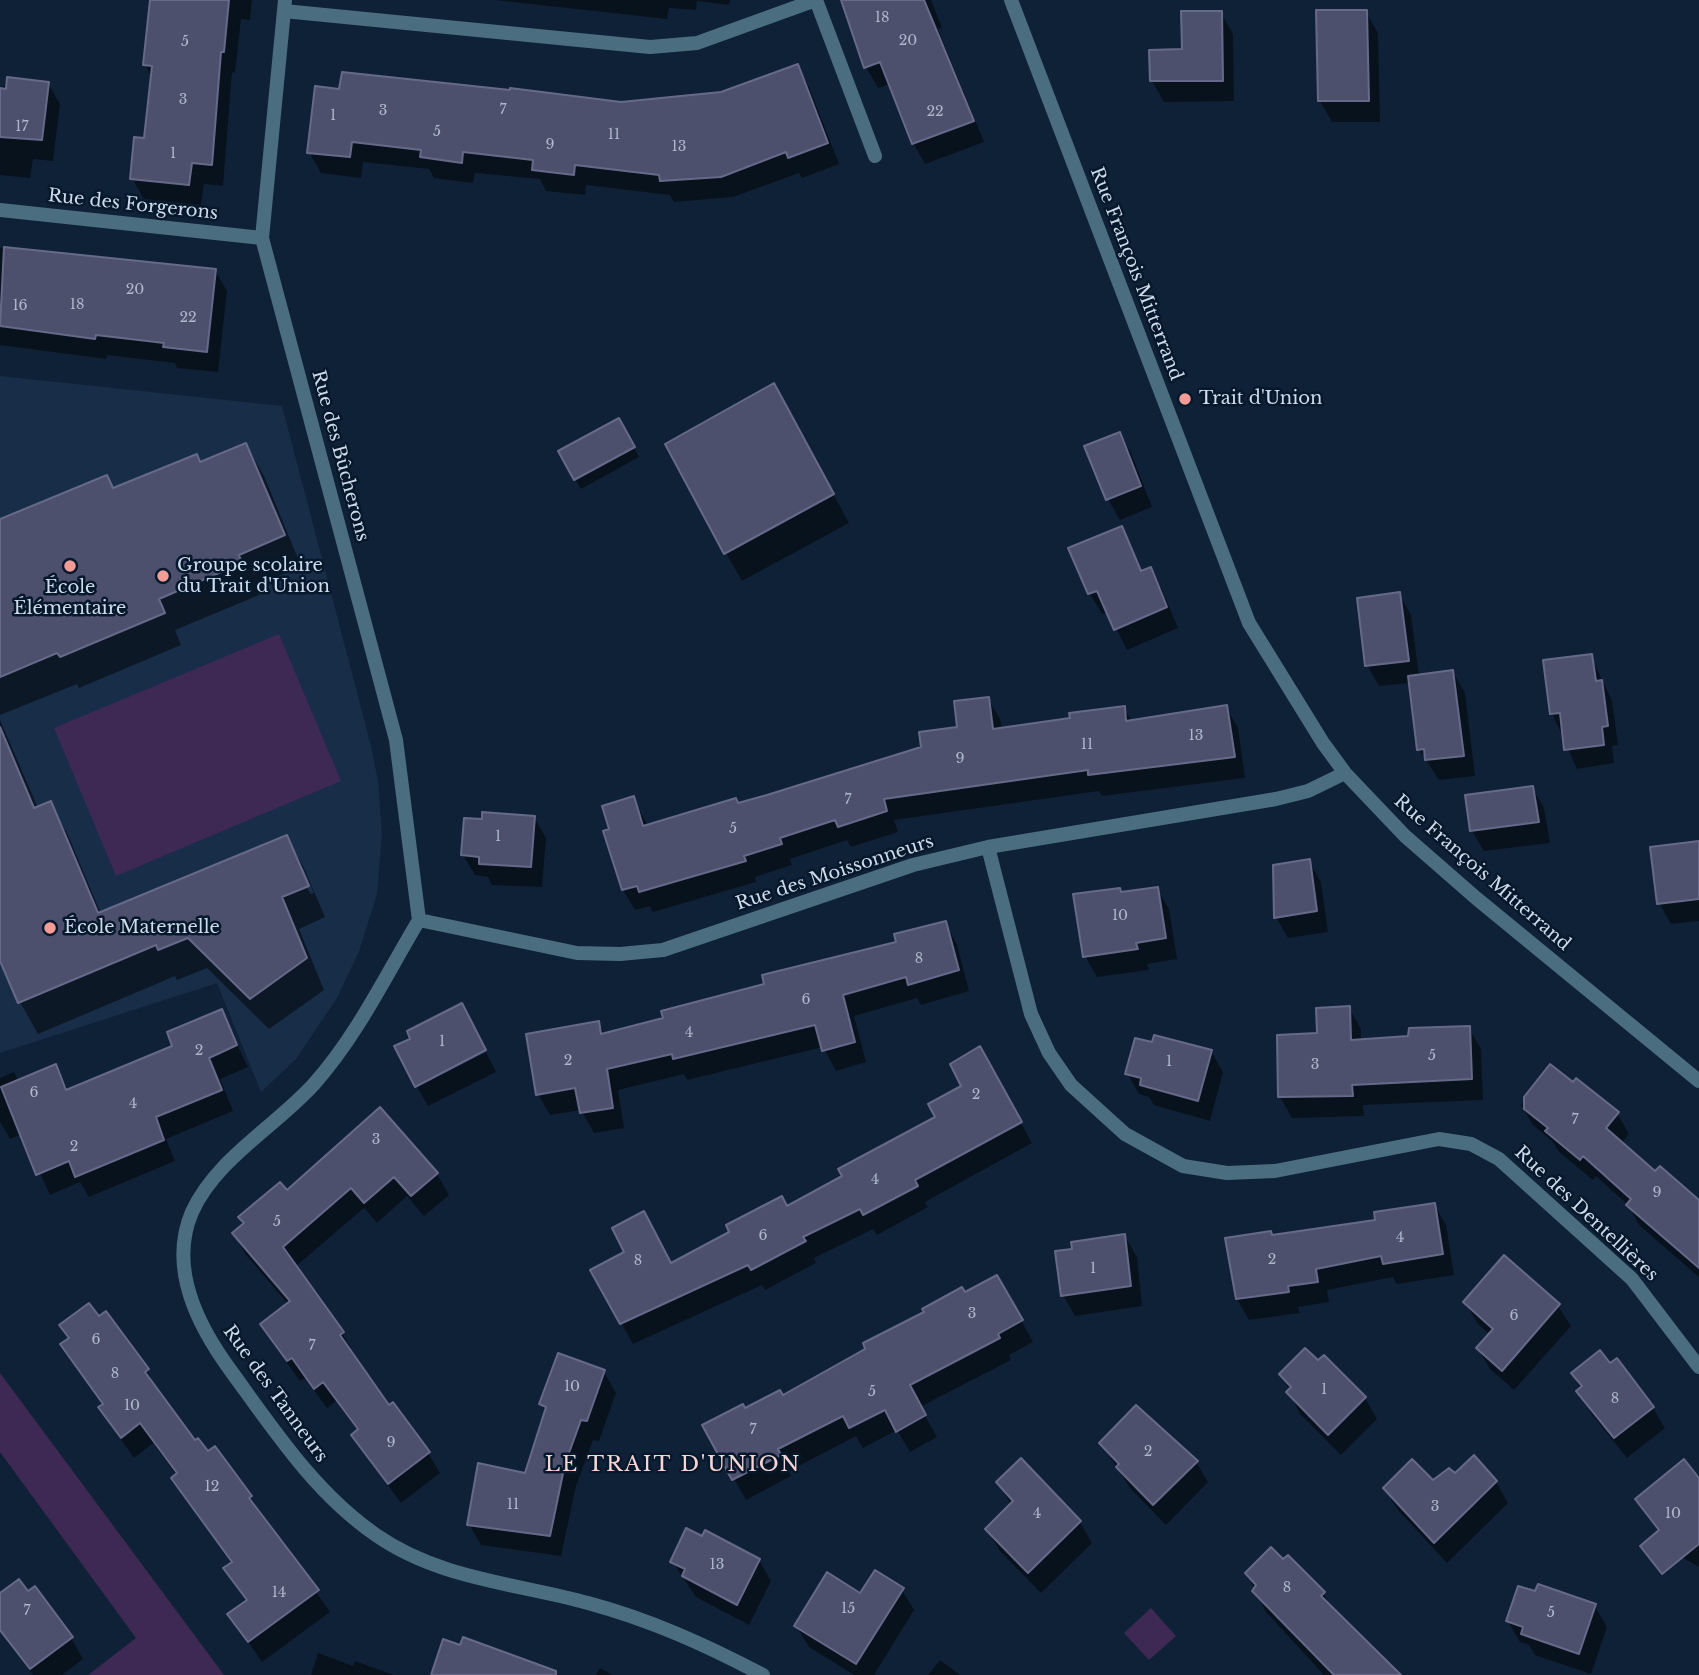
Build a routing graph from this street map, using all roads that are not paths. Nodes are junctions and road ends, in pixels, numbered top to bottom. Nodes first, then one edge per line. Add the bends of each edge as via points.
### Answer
1 (816, 0) edge
2 (1011, 0) edge
3 (285, 6) edge
4 (875, 156) dead end
5 (0, 210) edge
6 (262, 238) junction
7 (1345, 773) junction
8 (988, 847) junction
9 (419, 920) junction
10 (1699, 1081) edge
11 (1699, 1367) edge
12 (763, 1675) edge

1 - 3 street via 697,43 650,47
1 - 4 street
2 - 7 street, Rue François Mitterrand via 1249,623
3 - 6 street, Rue des Bûcherons
5 - 6 street, Rue des Forgerons
6 - 9 street, Rue des Bûcherons via 396,740
7 - 8 street, Rue des Moissonneurs via 1308,791 1276,799
7 - 10 street, Rue François Mitterrand via 1405,836 1476,898
8 - 9 street, Rue des Moissonneurs via 913,864 663,950 577,953
8 - 11 street, Rue des Dentellières via 1031,1014 1049,1053 1071,1085 1125,1134 1183,1166 1227,1173 1275,1171 1429,1140 1471,1144 1499,1159 1632,1279
9 - 12 street, Rue des Tanneurs via 364,1015 315,1082 210,1180 204,1191 184,1238 185,1279 201,1327 311,1478 375,1535 409,1555 467,1577 533,1589 660,1624

